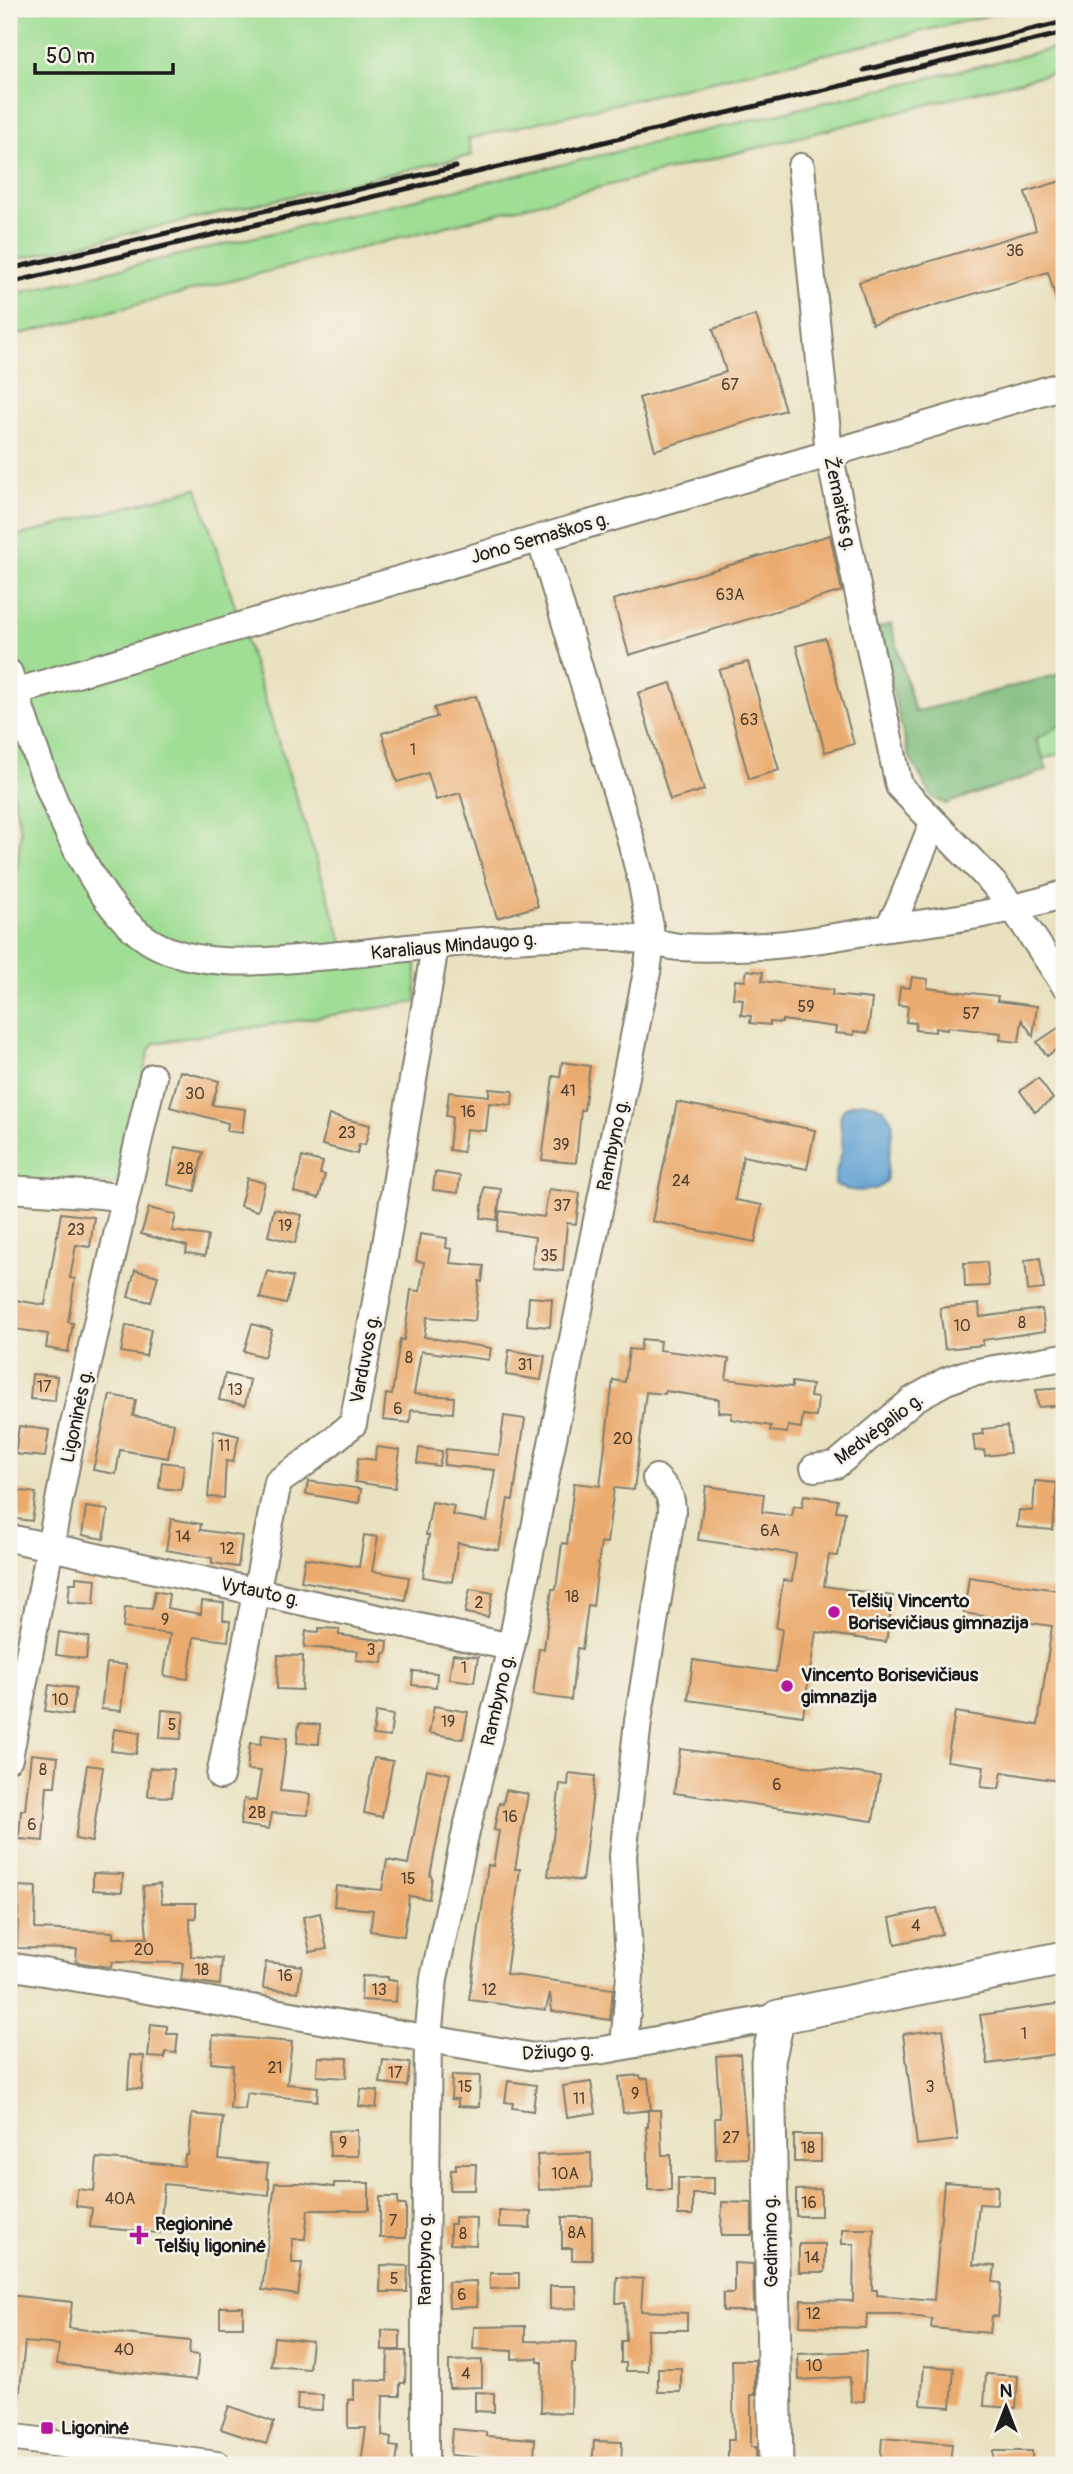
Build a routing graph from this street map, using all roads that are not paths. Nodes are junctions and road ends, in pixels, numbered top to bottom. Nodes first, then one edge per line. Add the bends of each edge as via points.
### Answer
1 (801, 167) dead end
2 (1064, 385) edge
3 (829, 453) junction
4 (540, 538) junction
5 (12, 682) edge
6 (933, 823) junction
7 (1064, 894) edge
8 (1014, 909) junction
9 (888, 929) junction
10 (651, 943) junction
11 (435, 946) junction
12 (1064, 984) edge
13 (153, 1077) dead end
14 (9, 1189) edge
15 (125, 1198) junction
16 (1064, 1357) edge
17 (814, 1468) dead end
18 (656, 1478) dead end
19 (9, 1538) edge
20 (49, 1548) junction
21 (256, 1591) junction
22 (510, 1647) junction
23 (9, 1758) edge
24 (220, 1776) dead end
25 (1064, 1958) edge
26 (9, 1966) edge
27 (778, 2017) junction
28 (428, 2038) junction
29 (624, 2046) junction
30 (9, 2437) edge
31 (217, 2465) edge
32 (425, 2465) edge
33 (776, 2465) edge

1 - 3 street, Žemaitės g.
2 - 3 street, Jono Semaškos g.
3 - 4 street, Jono Semaškos g.
3 - 6 street, Žemaitės g. via 899,786
4 - 5 street, Jono Semaškos g.
4 - 10 street, Rambyno g. via 630,837
5 - 11 street, Karaliaus Mindaugo g. via 68,831 94,881 114,910 148,940 183,954 258,962
6 - 8 street, Žemaitės g.
6 - 9 street
7 - 8 street, Karaliaus Mindaugo g.
8 - 9 street, Karaliaus Mindaugo g.
8 - 12 street, Žemaitės g.
9 - 10 street, Karaliaus Mindaugo g. via 739,947
10 - 11 street, Karaliaus Mindaugo g. via 613,937
10 - 22 street, Rambyno g.
11 - 21 street, Varduvos g. via 353,1424 278,1482
13 - 15 street, Ligoninės g.
14 - 15 street
15 - 20 street, Ligoninės g.
16 - 17 street, Medvėgalio g. via 946,1381 914,1399 836,1465
18 - 29 street via 672,1498 672,1512 638,1721 623,1856 630,1975
19 - 20 street, Vytauto g.
20 - 21 street, Vytauto g.
20 - 23 street, Ligoninės g.
21 - 22 street, Vytauto g.
21 - 24 street, Varduvos g.
22 - 28 street, Rambyno g. via 437,1966
25 - 27 main road, Džiugo g.
26 - 28 street, Džiugo g.
27 - 29 street, Džiugo g.
27 - 33 main road, Gedimino g. via 768,2062
28 - 29 street, Džiugo g. via 534,2057
28 - 32 street, Rambyno g.
30 - 31 street

